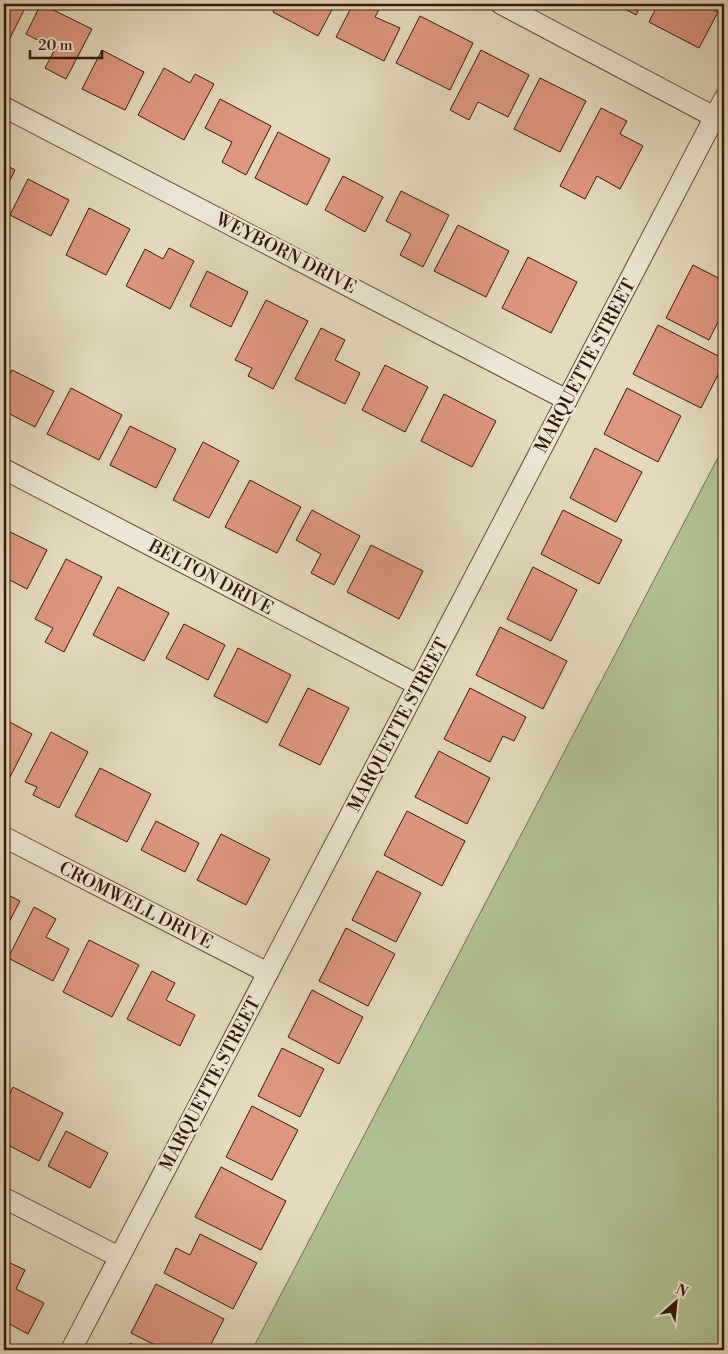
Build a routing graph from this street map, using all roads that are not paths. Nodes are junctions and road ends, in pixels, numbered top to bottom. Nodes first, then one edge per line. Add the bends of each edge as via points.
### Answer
1 (501, 4) edge
2 (724, 99) edge
3 (4, 107) edge
4 (719, 120) edge
5 (568, 400) junction
6 (4, 469) edge
7 (418, 685) junction
8 (4, 837) edge
9 (268, 973) junction
10 (4, 1198) edge
11 (119, 1257) junction
12 (71, 1350) edge

1 - 4 street
2 - 4 street, MARQUETTE STREET
3 - 5 street, WEYBORN DRIVE
4 - 5 street, MARQUETTE STREET
5 - 7 street, MARQUETTE STREET
6 - 7 street, BELTON DRIVE
7 - 9 street, MARQUETTE STREET
8 - 9 street, CROMWELL DRIVE
9 - 11 street, MARQUETTE STREET
10 - 11 street
11 - 12 street, MARQUETTE STREET

